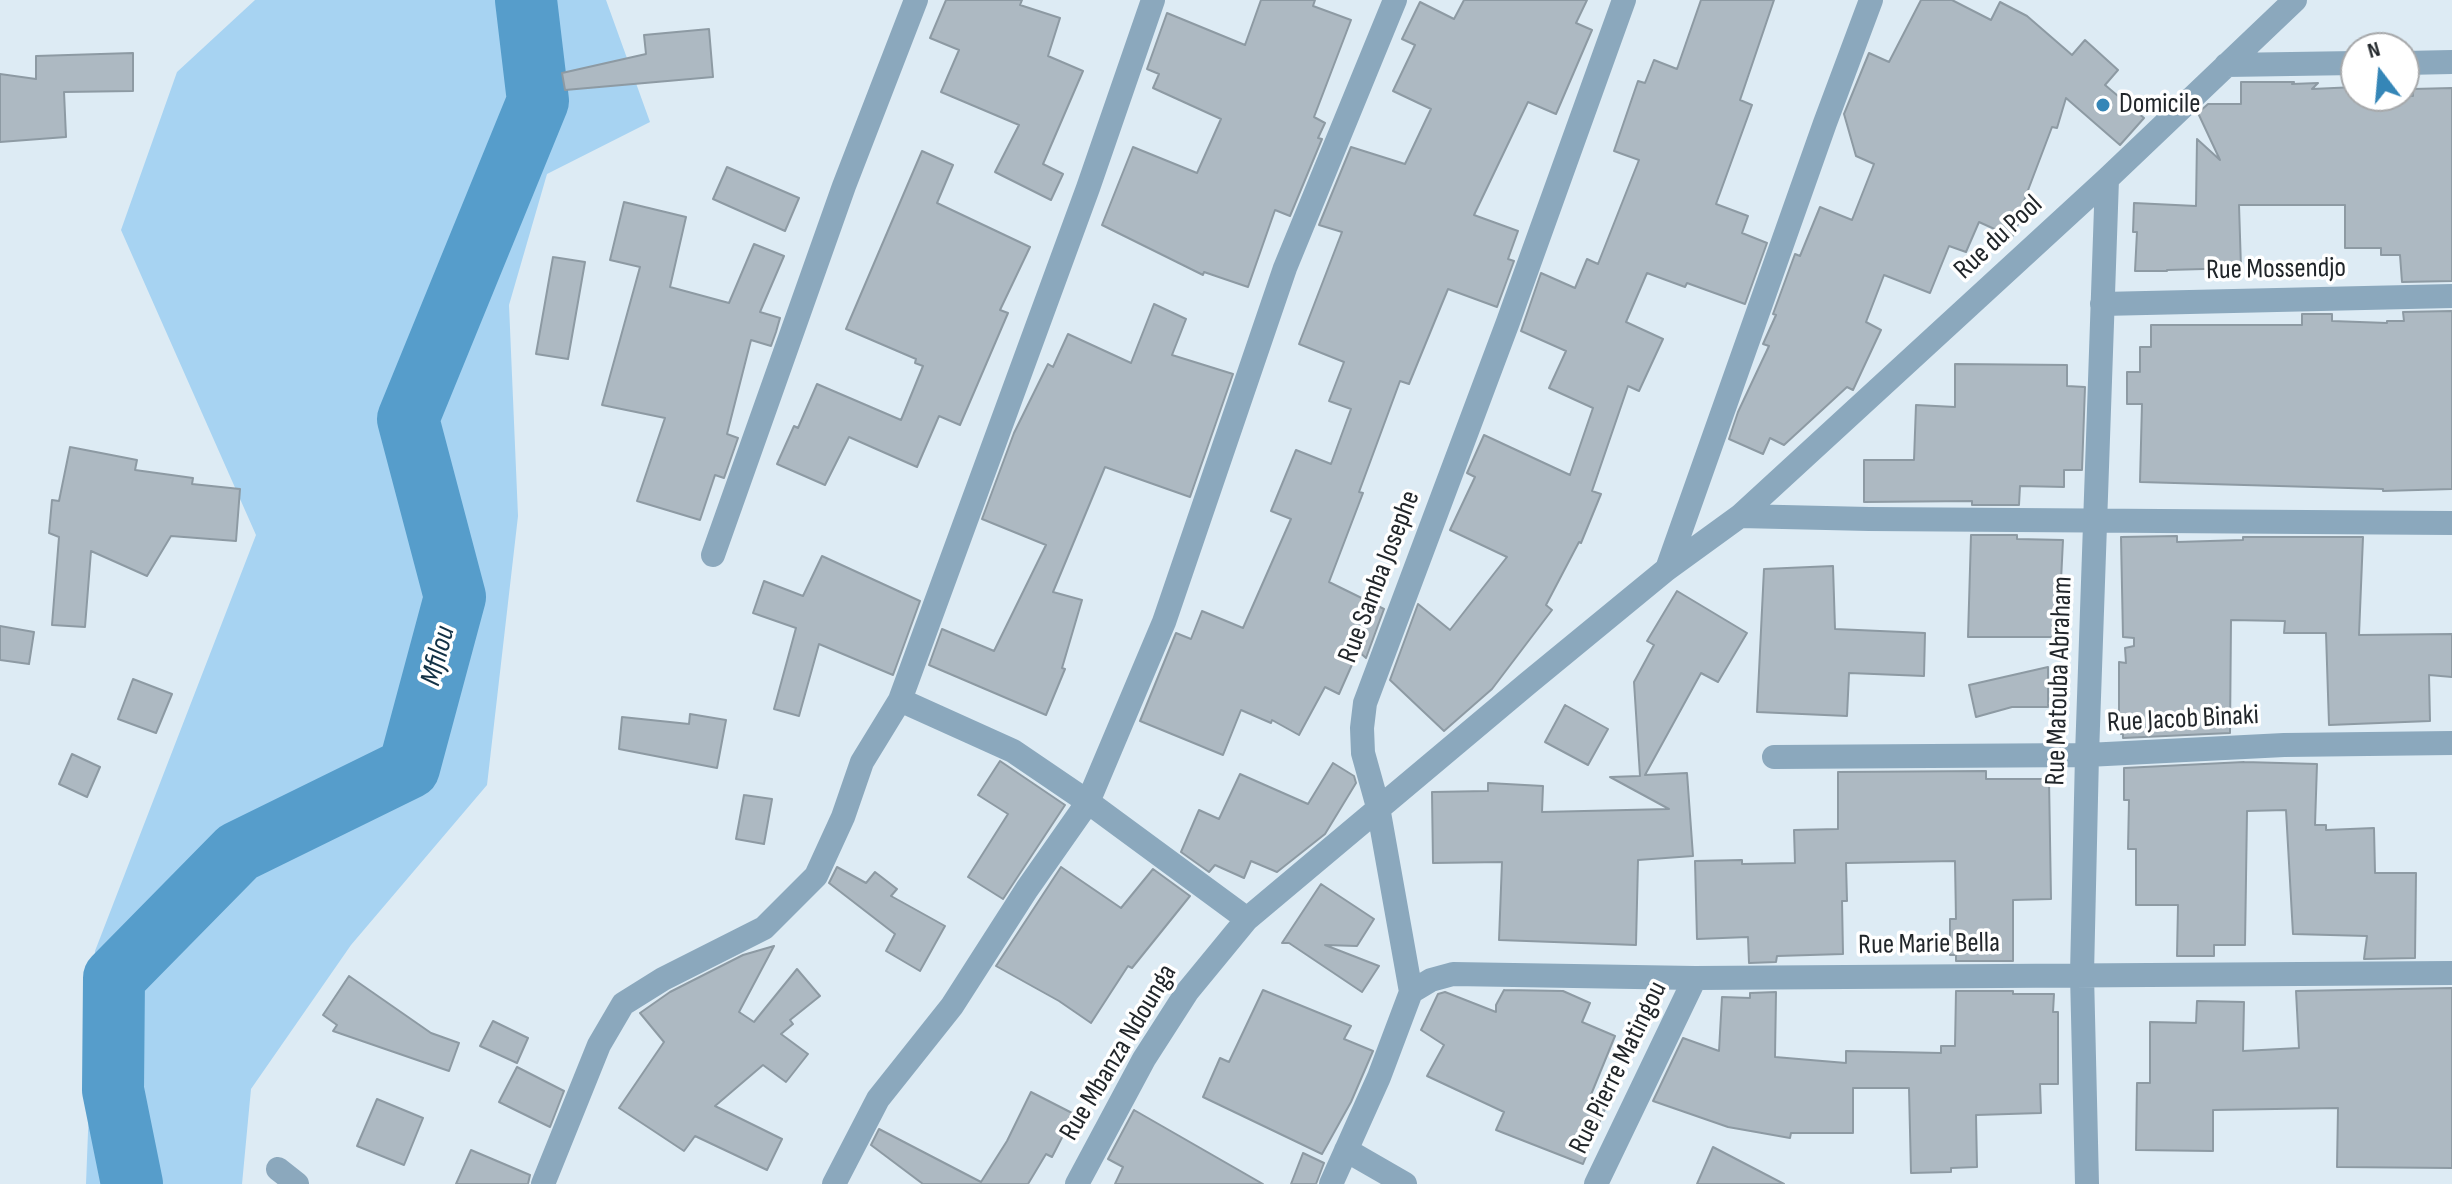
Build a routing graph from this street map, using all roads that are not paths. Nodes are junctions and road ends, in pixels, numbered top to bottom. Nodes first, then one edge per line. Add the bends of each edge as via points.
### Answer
1 (916, 0) edge
2 (1153, 0) edge
3 (1395, 0) edge
4 (1624, 0) edge
5 (1871, 0) edge
6 (2295, 0) edge
7 (2452, 62) edge
8 (2340, 63) edge
9 (2420, 63) edge
10 (2226, 65) junction
11 (2107, 179) junction
12 (2452, 296) edge
13 (2102, 304) junction
14 (1740, 516) junction
15 (2095, 521) junction
16 (2452, 523) edge
17 (713, 555) dead end
18 (1667, 569) junction
19 (900, 700) junction
20 (2452, 743) edge
21 (2087, 755) junction
22 (1774, 757) dead end
23 (1088, 802) junction
24 (1378, 807) junction
25 (1247, 919) junction
26 (2452, 973) edge
27 (2082, 974) junction
28 (1695, 978) junction
29 (1411, 992) junction
30 (1346, 1150) junction
31 (543, 1184) edge
32 (834, 1184) edge
33 (1077, 1184) edge
34 (1331, 1184) edge
35 (1405, 1184) edge
36 (1596, 1184) edge
37 (2087, 1184) edge

1 - 17 street
2 - 19 street
3 - 23 street via 1285,268 1164,622
4 - 24 street, Rue Samba Josephe via 1365,703 1363,753
5 - 18 street
6 - 10 street, Rue du Pool
7 - 9 street
8 - 10 street
10 - 11 street, Rue du Pool
11 - 13 street, Rue Matouba Abraham
11 - 14 street, Rue du Pool
12 - 13 street, Rue Mossendjo
13 - 15 street, Rue Matouba Abraham
14 - 15 street
14 - 18 street, Rue du Pool
15 - 16 street
15 - 21 street, Rue Matouba Abraham
18 - 24 street, Rue du Pool
19 - 23 street via 1013,751
19 - 31 street via 862,762 816,876 764,928 623,1004 599,1045
20 - 21 street, Rue Jacob Binaki
21 - 22 street, Rue Jacob Binaki
21 - 27 street, Rue Matouba Abraham
23 - 25 street
23 - 32 street via 952,1006 878,1099
24 - 25 street, Rue Mbanza Ndounga
24 - 29 street, Rue Samba Josephe
25 - 33 street, Rue Mbanza Ndounga via 1187,992 1144,1059
26 - 27 street, Rue Marie Bella
27 - 28 street, Rue Marie Bella
27 - 37 street, Rue Matouba Abraham
28 - 29 street, Rue Marie Bella via 1453,974
28 - 36 street, Rue Pierre Matingou
29 - 30 street
30 - 34 street
30 - 35 street

